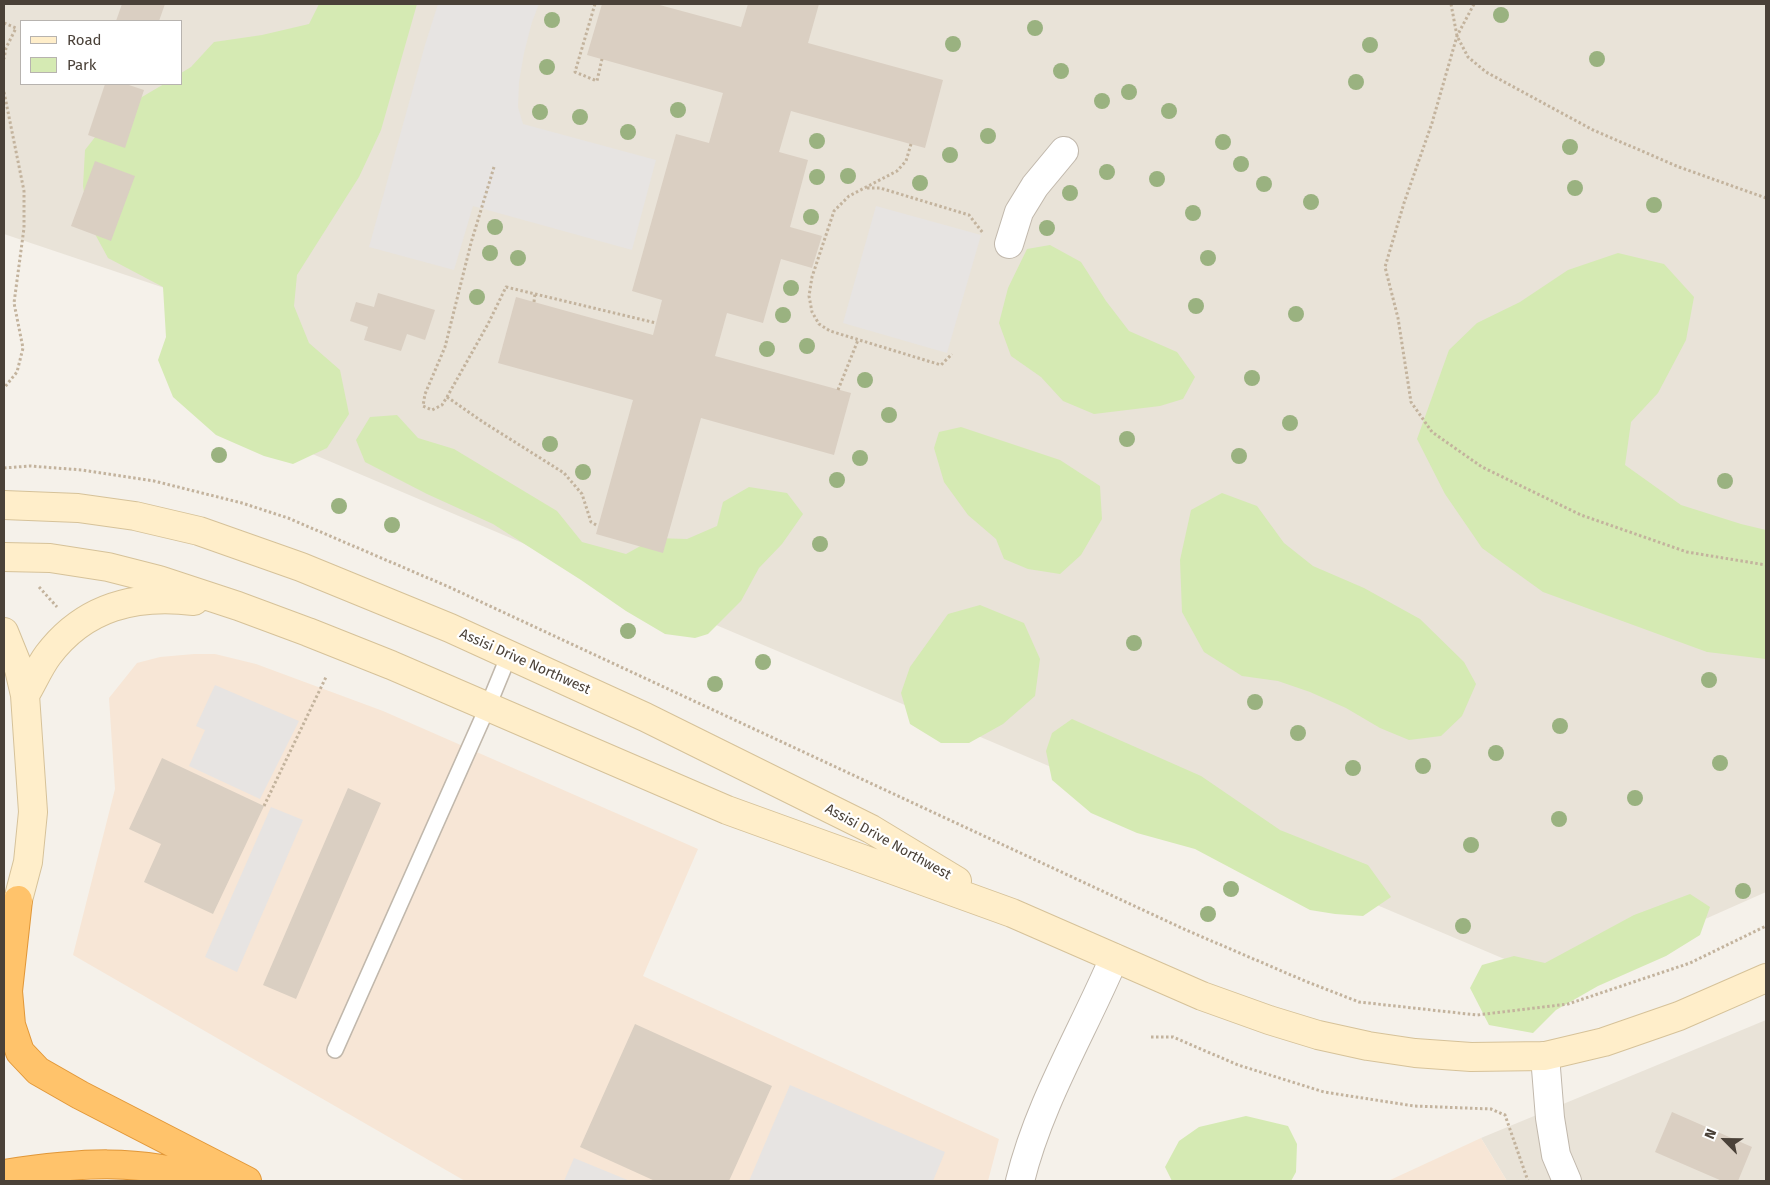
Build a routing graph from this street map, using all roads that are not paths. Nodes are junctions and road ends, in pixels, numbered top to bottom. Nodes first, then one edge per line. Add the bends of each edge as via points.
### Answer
1 (1064, 151) dead end
2 (997, 240) road end
3 (4, 505) edge
4 (4, 557) edge
5 (238, 606) junction
6 (4, 632) edge
7 (509, 655) junction
8 (25, 695) junction
9 (488, 706) junction
10 (18, 900) junction
11 (1012, 913) junction
12 (4, 943) edge
13 (1114, 958) junction
14 (1766, 978) edge
15 (335, 1050) dead end
16 (1545, 1056) junction
17 (4, 1174) edge
18 (210, 1181) edge
19 (247, 1181) edge
20 (1020, 1181) edge
21 (1567, 1181) edge

1 - 2 street
3 - 7 main road, Assisi Drive Northwest via 116,513 199,531 344,584
4 - 5 main road, Assisi Drive Northwest via 50,558 108,567
5 - 8 main road via 175,598 142,600 113,606 89,616 48,655
5 - 9 main road, Assisi Drive Northwest
6 - 8 main road via 19,669
7 - 9 lane
7 - 11 main road, Assisi Drive Northwest via 646,717 871,829
8 - 10 main road via 33,812 28,862
9 - 11 main road, Assisi Drive Northwest via 727,810
9 - 15 lane
10 - 12 main road
10 - 19 highway via 8,991 11,1025 20,1052 38,1071 80,1095
11 - 13 main road, Assisi Drive Northwest
13 - 16 main road, Assisi Drive Northwest via 1268,1020 1343,1041 1415,1053 1471,1057
13 - 20 street via 1059,1076
14 - 16 main road, Assisi Drive Northwest via 1679,1016 1604,1042
16 - 21 street via 1556,1155
17 - 18 highway via 73,1165 119,1164 155,1168

